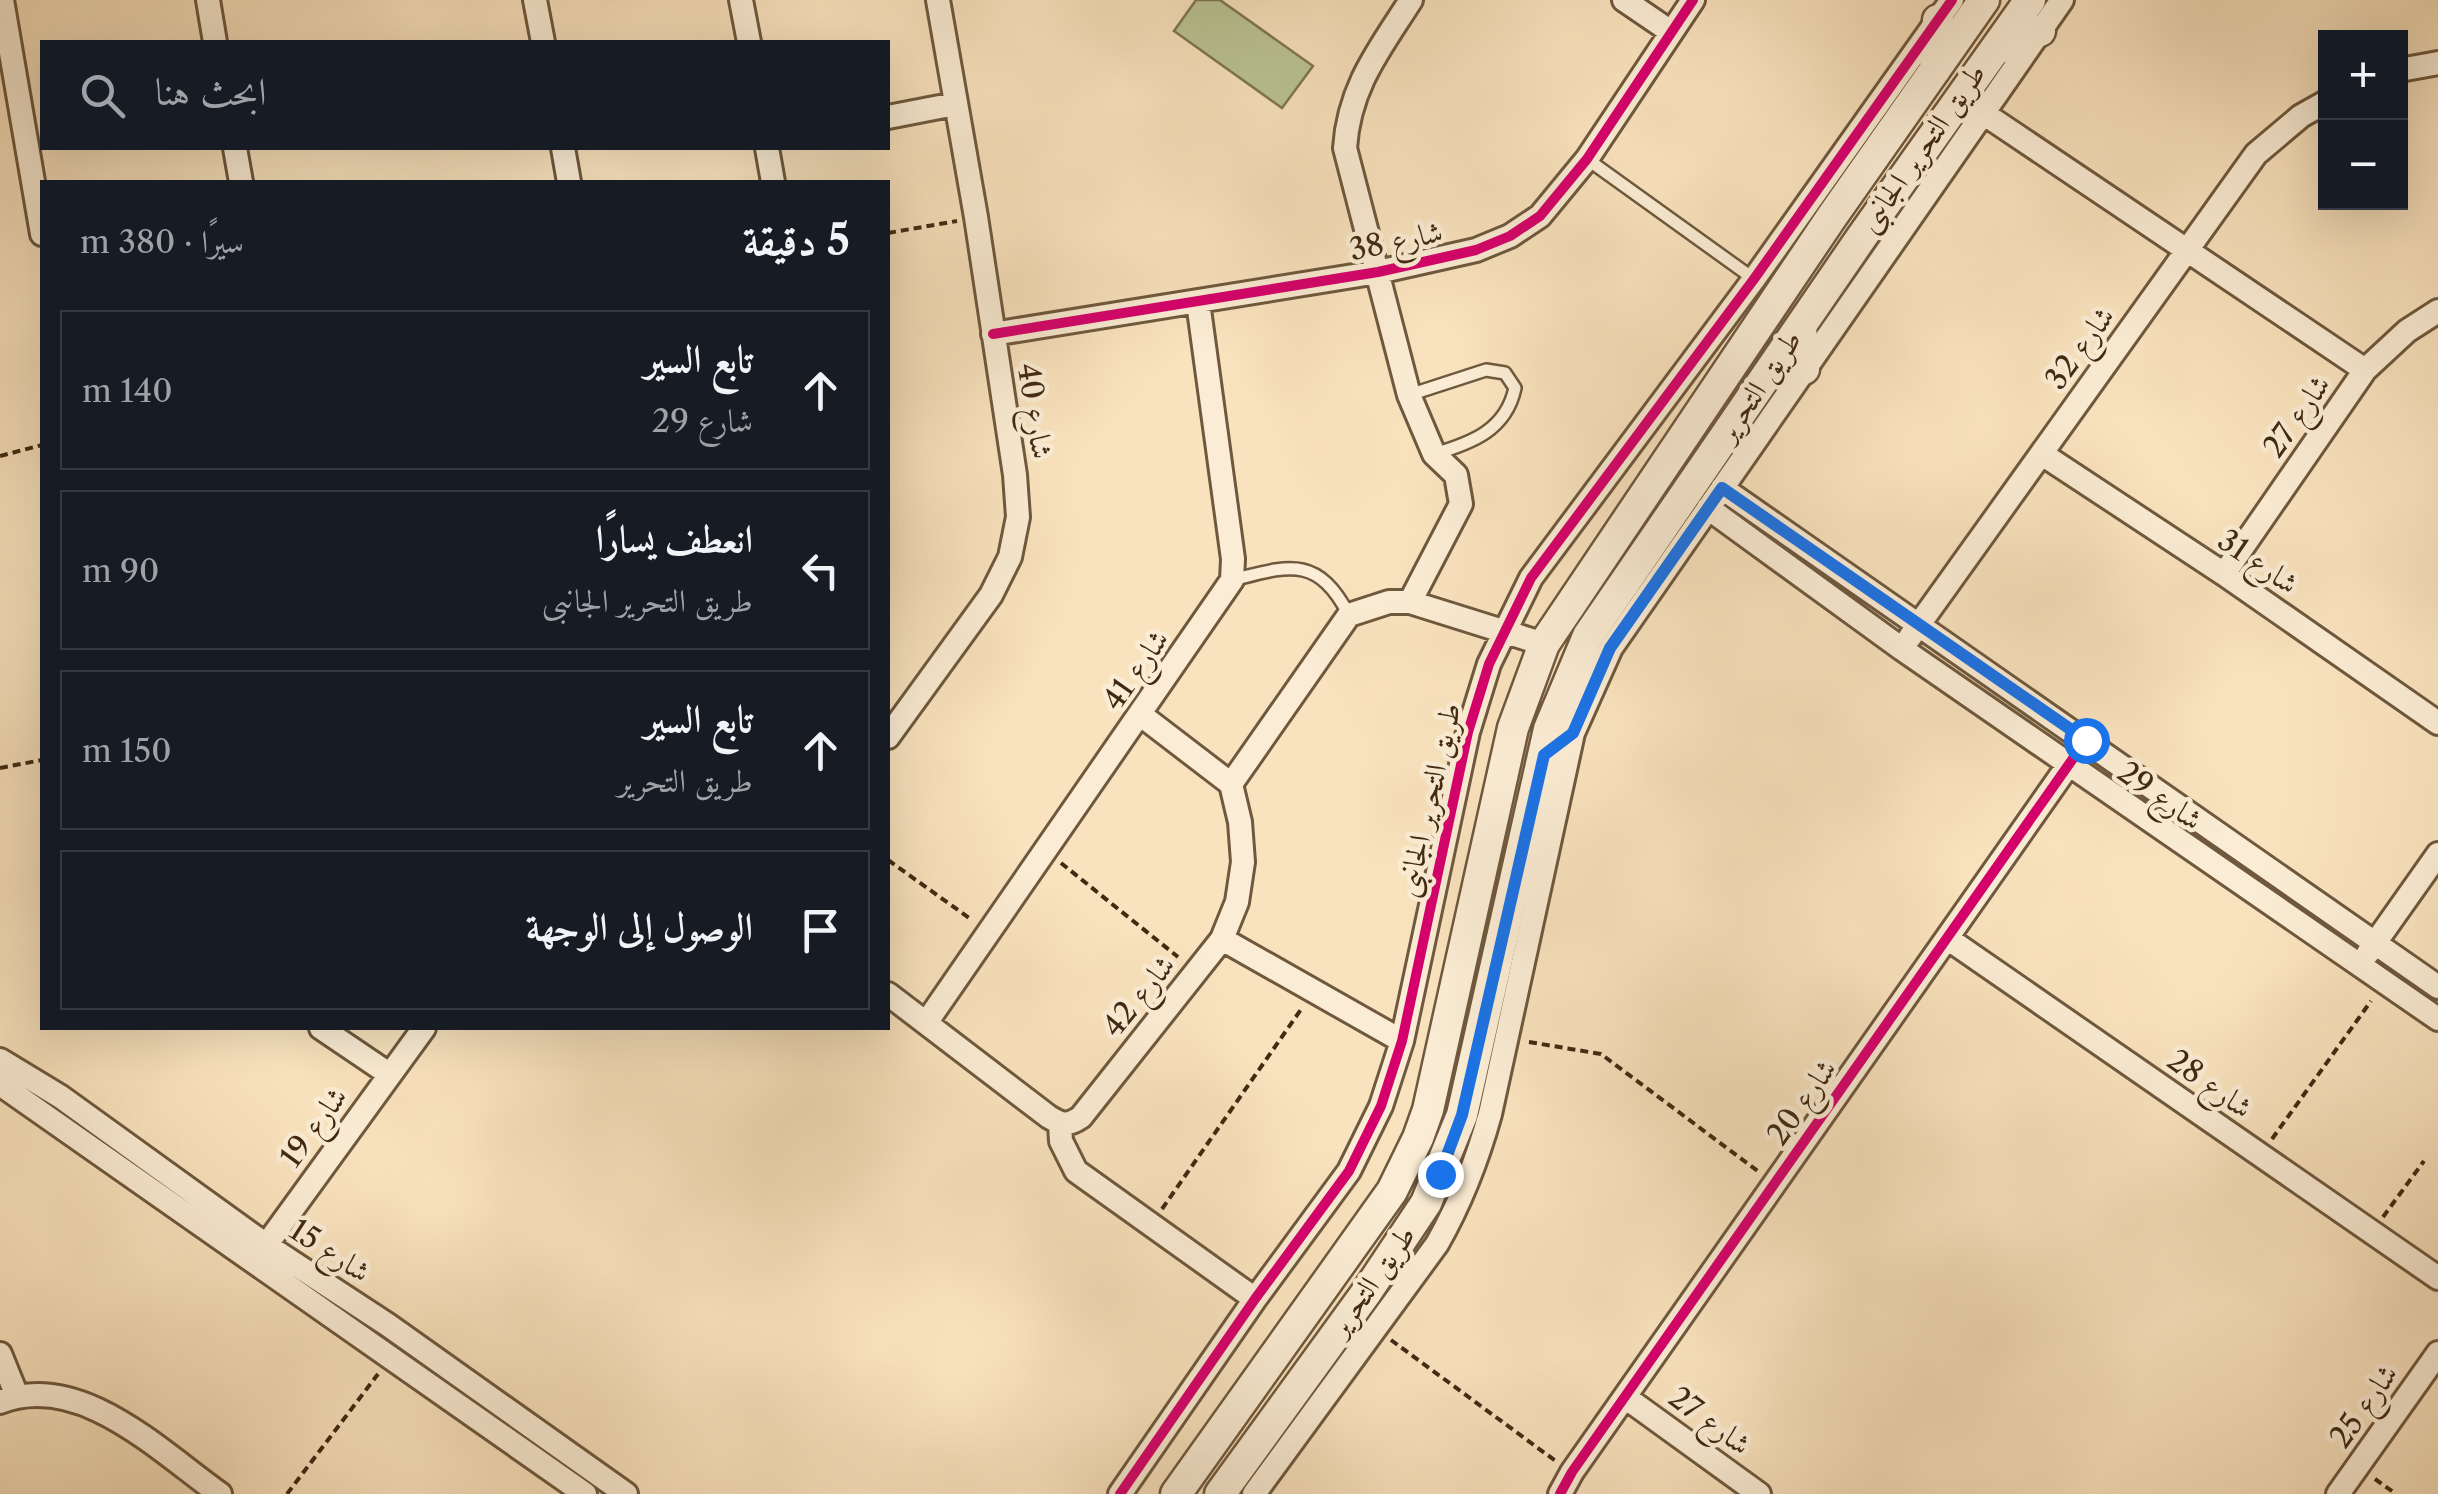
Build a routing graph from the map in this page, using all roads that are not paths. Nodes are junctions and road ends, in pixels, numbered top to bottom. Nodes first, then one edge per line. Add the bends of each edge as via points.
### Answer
1 (2, 0) edge
2 (208, 0) edge
3 (535, 0) edge
4 (742, 0) edge
5 (938, 0) edge
6 (1411, 0) edge
7 (1624, 0) edge
8 (1693, 0) edge
9 (1984, 0) edge
10 (2030, 0) edge
11 (2062, 0) edge
12 (1945, 10) edge
13 (2040, 31) junction
14 (1672, 32) junction
15 (216, 40) edge
16 (543, 40) edge
17 (749, 40) edge
18 (1995, 50) junction
19 (2438, 63) edge
20 (2408, 69) edge
21 (1936, 70) junction
22 (955, 104) junction
23 (2318, 106) edge
24 (1984, 113) junction
25 (890, 117) edge
26 (234, 150) edge
27 (563, 150) edge
28 (766, 150) edge
29 (1878, 152) junction
30 (1587, 159) junction
31 (1904, 178) junction
32 (241, 180) edge
33 (570, 180) edge
34 (773, 180) edge
35 (1832, 218) junction
36 (40, 222) edge
37 (1860, 238) junction
38 (2186, 251) junction
39 (1378, 272) junction
40 (1754, 279) junction
41 (1198, 302) junction
42 (2438, 311) edge
43 (1800, 326) junction
44 (993, 334) junction
45 (1804, 369) junction
46 (2365, 370) junction
47 (1409, 394) junction
48 (1434, 454) junction
49 (2042, 454) junction
50 (1722, 488) junction
51 (1708, 508) junction
52 (2224, 574) junction
53 (1232, 580) junction
54 (1410, 602) junction
55 (1350, 615) junction
56 (1919, 626) junction
57 (1503, 631) junction
58 (1544, 644) junction
59 (1902, 649) junction
60 (1141, 714) junction
61 (2438, 723) edge
62 (1573, 733) junction
63 (890, 735) edge
64 (2086, 740) junction
65 (1544, 755) junction
66 (2070, 764) junction
67 (1230, 784) junction
68 (2438, 854) edge
69 (1948, 938) junction
70 (1222, 939) junction
71 (2374, 944) junction
72 (2360, 964) junction
73 (2438, 987) edge
74 (890, 996) edge
75 (2438, 1019) edge
76 (926, 1023) junction
77 (325, 1030) edge
78 (423, 1030) edge
79 (1402, 1041) junction
80 (0, 1060) edge
81 (390, 1074) junction
82 (0, 1084) edge
83 (1060, 1124) junction
84 (260, 1254) junction
85 (2438, 1278) edge
86 (1366, 1293) junction
87 (1255, 1299) junction
88 (1375, 1329) junction
89 (1279, 1350) junction
90 (2438, 1352) edge
91 (0, 1354) edge
92 (1312, 1368) junction
93 (1625, 1397) junction
94 (8, 1399) edge
95 (1237, 1409) junction
96 (1264, 1434) junction
97 (220, 1494) edge
98 (584, 1494) edge
99 (626, 1494) edge
100 (1120, 1494) edge
101 (1176, 1494) edge
102 (1220, 1494) edge
103 (1254, 1494) edge
104 (1560, 1494) edge
105 (1759, 1494) edge
106 (2338, 1494) edge

1 - 36 street
2 - 15 street
3 - 16 street
4 - 17 street
5 - 22 street, شارع 40
6 - 39 street via 1354,93 1347,120 1345,148
7 - 14 street
8 - 14 street, شارع 38
9 - 21 street, طريق التحرير
10 - 18 street, طريق التحرير
11 - 13 street, طريق التحرير الجانبى
12 - 21 street
12 - 40 street, طريق التحرير الجانبى
13 - 18 street
13 - 24 street, طريق التحرير الجانبى
14 - 30 street, شارع 38
18 - 31 street, طريق التحرير
19 - 20 street
21 - 29 street, طريق التحرير
22 - 25 street
22 - 44 street, شارع 40
23 - 38 street, شارع 32 via 2256,154
24 - 38 street
24 - 45 street, طريق التحرير الجانبى
26 - 32 street
27 - 33 street
28 - 34 street
29 - 31 street via 1885,172
29 - 35 street, طريق التحرير
30 - 39 street, شارع 38 via 1540,216 1510,236
30 - 40 lane
31 - 37 street, طريق التحرير
35 - 37 street via 1853,218
35 - 58 street, طريق التحرير
37 - 43 street, طريق التحرير
38 - 46 street
38 - 49 street, شارع 32
39 - 41 street, شارع 38
39 - 47 street
40 - 57 street, طريق التحرير الجانبى via 1547,554
41 - 44 street, شارع 38
41 - 53 street
42 - 46 street, شارع 27
43 - 45 street
43 - 65 street, طريق التحرير via 1588,636
44 - 63 street, شارع 40 via 1015,475 1018,517 1010,558 991,595
45 - 50 street, طريق التحرير الجانبى
46 - 52 street, شارع 27
47 - 48 street
47 - 48 lane via 1486,370 1505,373 1515,388 1511,407 1493,429
48 - 54 street via 1456,475 1461,504
49 - 52 street, شارع 31
49 - 56 street, شارع 32
50 - 51 street, طريق التحرير الجانبى
50 - 56 street, شارع 29
51 - 59 street, شارع 29
51 - 62 street, طريق التحرير الجانبى via 1610,648
52 - 61 street, شارع 31
53 - 55 lane via 1288,566 1333,589
53 - 60 street, شارع 41
54 - 55 street
54 - 57 street
55 - 67 street
56 - 59 street, شارع 32
56 - 64 street, شارع 29
57 - 58 street
57 - 79 street, طريق التحرير الجانبى via 1468,732
58 - 89 street, طريق التحرير via 1513,728 1418,1138 1392,1192
59 - 66 street, شارع 29
60 - 67 street
60 - 76 street, شارع 41
62 - 65 street
62 - 88 street, طريق التحرير الجانبى via 1478,1160 1436,1244
64 - 66 street, شارع 20
64 - 71 street, شارع 29
65 - 86 street, طريق التحرير via 1462,1115 1426,1203
66 - 69 street, شارع 20
66 - 72 street, شارع 29
67 - 70 street, شارع 42 via 1243,862
68 - 71 street
69 - 85 street, شارع 28
69 - 93 street, شارع 20
70 - 79 street
70 - 83 street, شارع 42 via 1081,1117
71 - 72 street
71 - 73 street, شارع 29
72 - 75 street, شارع 29
74 - 76 street
76 - 83 street
77 - 81 street
78 - 81 street, شارع 19
79 - 87 street, طريق التحرير الجانبى via 1381,1106 1349,1171
80 - 84 street, شارع 15 via 62,1097
81 - 84 street, شارع 19
82 - 84 street, شارع 15
83 - 87 street via 1076,1171
84 - 98 street, شارع 15 via 390,1358
84 - 99 street, شارع 15 via 388,1325
86 - 88 street
86 - 92 street, طريق التحرير
87 - 100 street, طريق التحرير الجانبى
88 - 103 street, طريق التحرير الجانبى
89 - 92 street via 1292,1367
89 - 95 street, طريق التحرير
90 - 106 street, شارع 25
91 - 94 street
92 - 96 street, طريق التحرير
93 - 104 street, شارع 20
93 - 105 street, شارع 27
94 - 97 street via 58,1395 98,1408
95 - 96 street via 1263,1413
95 - 101 street, طريق التحرير
96 - 102 street, طريق التحرير

